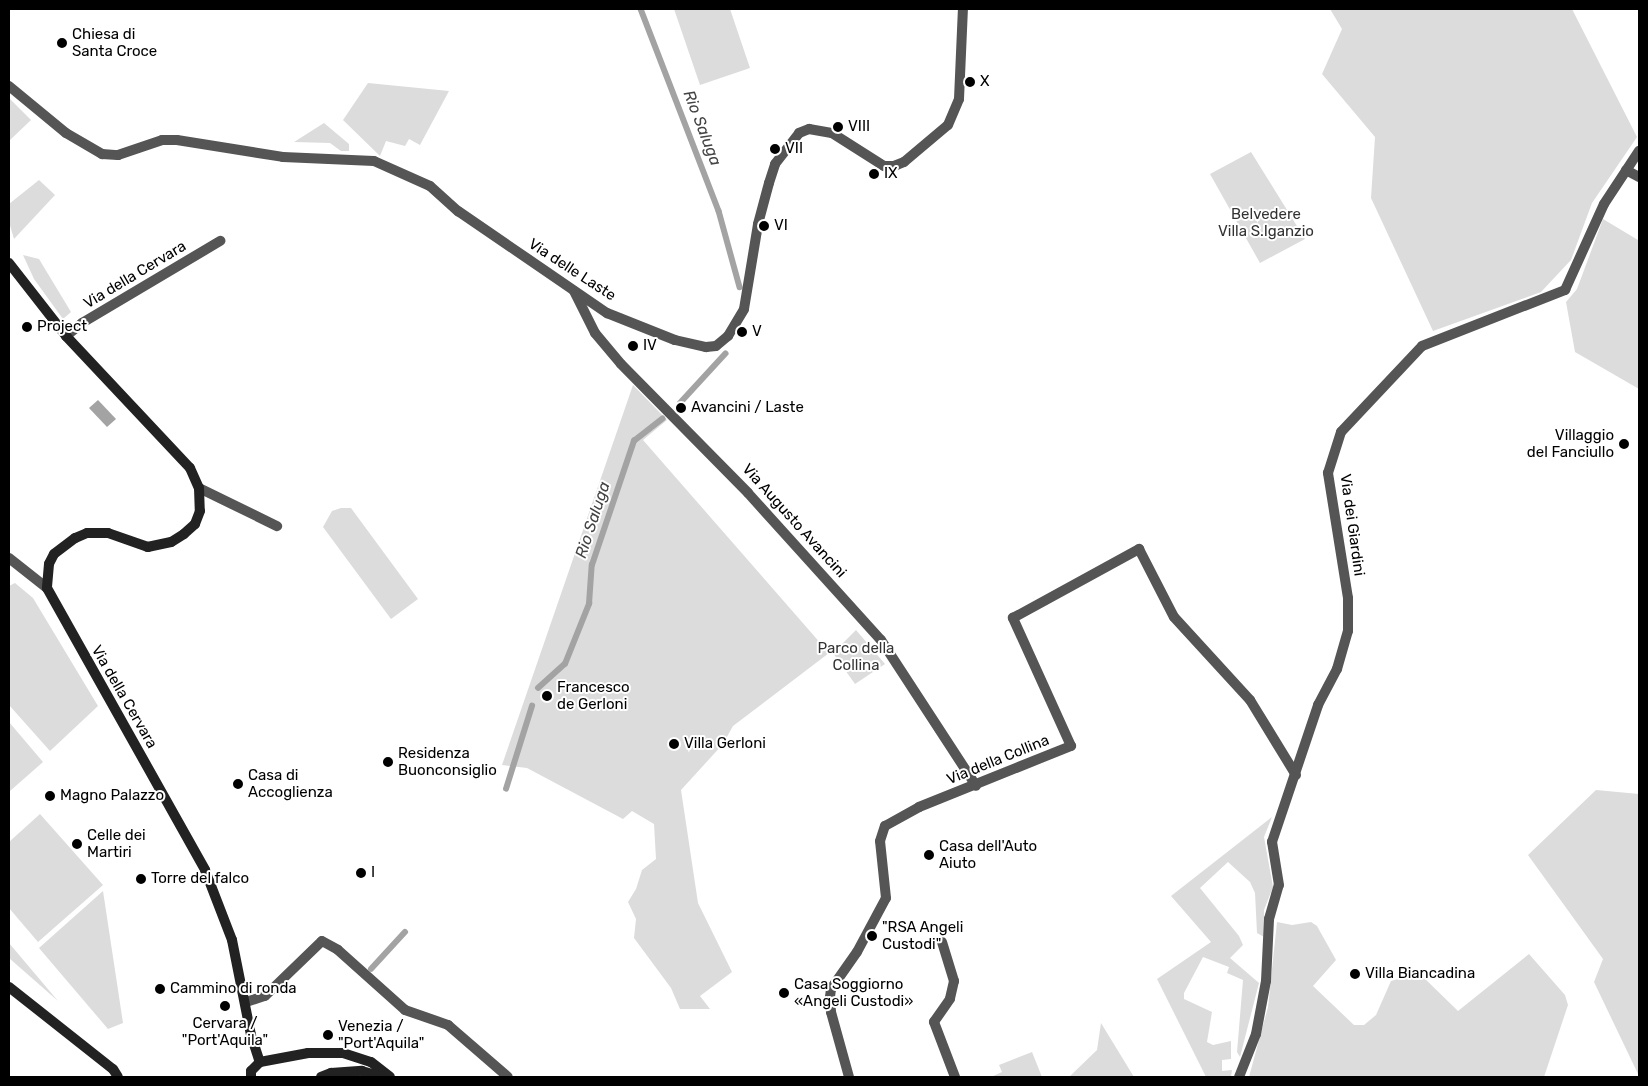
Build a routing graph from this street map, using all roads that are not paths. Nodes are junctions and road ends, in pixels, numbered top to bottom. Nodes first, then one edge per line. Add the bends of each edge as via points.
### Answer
1 (963, 9) edge
2 (9, 86) edge
3 (1639, 151) edge
4 (1626, 170) junction
5 (1639, 177) edge
6 (220, 241) dead end
7 (9, 263) edge
8 (573, 290) junction
9 (66, 336) junction
10 (199, 488) junction
11 (277, 526) dead end
12 (9, 558) edge
13 (47, 588) junction
14 (1296, 775) junction
15 (976, 786) junction
16 (942, 942) dead end
17 (9, 987) edge
18 (246, 1002) junction
19 (260, 1062) junction
20 (118, 1077) edge
21 (252, 1077) edge
22 (322, 1077) edge
23 (382, 1077) edge
24 (390, 1077) edge
25 (508, 1077) edge
26 (849, 1077) edge
27 (956, 1077) edge
28 (1240, 1077) edge

1 - 8 street, Via delle Laste via 959,99 948,125 927,144 894,166 884,166 847,140 821,130 799,133 786,147 775,164 758,224 744,308 721,342 706,347 675,340 607,313
2 - 8 street, Via delle Laste via 88,149 110,156 162,140 176,140 283,157 374,161 430,186 458,211
3 - 4 street, Via dei Giardini
4 - 5 street
4 - 14 street, Via dei Giardini via 1604,204 1565,290 1422,346 1341,432 1328,473 1348,598 1348,632 1337,669 1318,705
6 - 9 street, Via della Cervara via 82,323
7 - 9 street
8 - 15 street, Via Augusto Avancini via 595,333 621,364 748,493 881,640
9 - 10 street via 190,468
10 - 11 street
10 - 13 street via 200,511 195,524 184,534 171,542 148,547 108,533 75,538 54,554 49,564
12 - 13 street
13 - 18 street, Via della Cervara via 205,870 232,940
14 - 15 street, Via della Collina via 1250,700 1174,617 1139,549 1013,618 1071,746
14 - 28 street, Via dei Giardini via 1272,842 1279,885 1269,919 1266,981 1256,1034
15 - 26 street, Via della Collina via 919,807 885,826 880,841 886,898 878,917 830,992 830,1012
16 - 27 street via 954,981 950,999 934,1022
17 - 20 street via 113,1069
18 - 19 street, Via della Cervara via 251,1035
18 - 25 street via 265,996 322,941 338,950 405,1010 448,1025
19 - 21 street via 251,1071
19 - 24 street via 308,1053 343,1053 371,1062
22 - 23 street via 331,1073 362,1071

